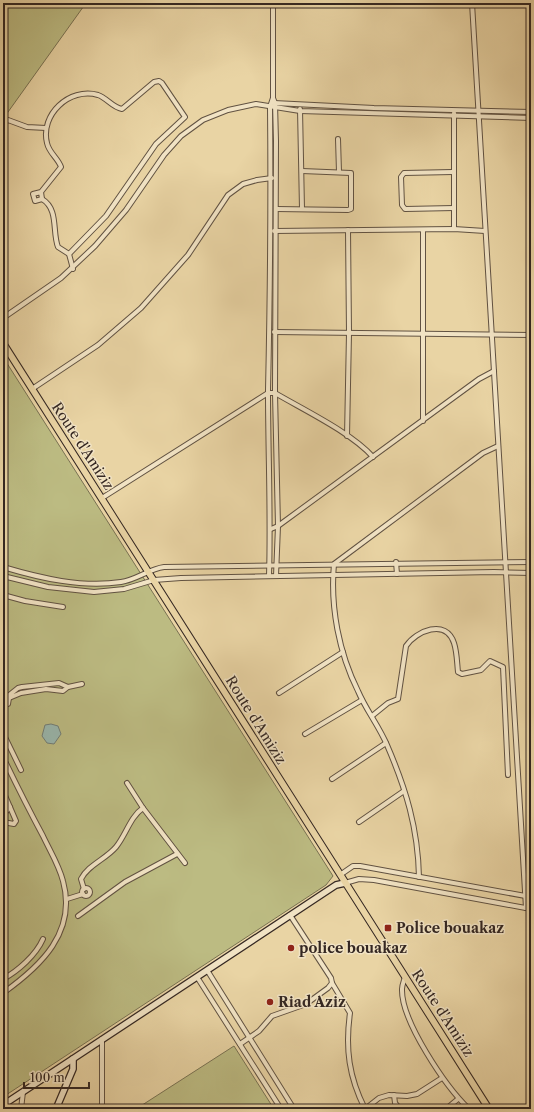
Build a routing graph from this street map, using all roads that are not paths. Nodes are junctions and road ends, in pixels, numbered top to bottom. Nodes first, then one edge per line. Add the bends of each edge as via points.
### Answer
1 (273, 3) edge
2 (472, 3) edge
3 (272, 105) junction
4 (300, 105) junction
5 (454, 110) junction
6 (300, 111) junction
7 (478, 111) junction
8 (531, 112) edge
9 (454, 115) junction
10 (478, 117) junction
11 (531, 118) edge
12 (3, 124) edge
13 (46, 128) junction
14 (338, 139) dead end
15 (302, 171) junction
16 (339, 172) junction
17 (454, 172) junction
18 (271, 178) junction
19 (276, 178) junction
20 (40, 192) junction
21 (42, 199) junction
22 (454, 208) junction
23 (276, 209) junction
24 (302, 209) junction
25 (348, 230) junction
26 (423, 230) junction
27 (454, 230) junction
28 (271, 231) junction
29 (276, 231) junction
30 (485, 231) junction
31 (69, 254) junction
32 (73, 268) junction
33 (3, 318) edge
34 (270, 332) junction
35 (276, 332) junction
36 (349, 333) junction
37 (423, 333) junction
38 (491, 335) junction
39 (531, 335) edge
40 (3, 343) edge
41 (494, 371) junction
42 (32, 389) junction
43 (268, 393) junction
44 (275, 393) junction
45 (423, 421) junction
46 (347, 436) junction
47 (498, 446) junction
48 (373, 457) junction
49 (102, 498) junction
50 (278, 526) junction
51 (271, 529) junction
52 (396, 562) junction
53 (505, 562) junction
54 (531, 562) edge
55 (334, 564) junction
56 (270, 566) junction
57 (277, 566) junction
58 (3, 567) edge
59 (149, 572) junction
60 (506, 572) junction
61 (531, 573) edge
62 (397, 574) junction
63 (333, 575) junction
64 (3, 576) edge
65 (269, 576) junction
66 (276, 576) junction
67 (154, 580) junction
68 (3, 594) edge
69 (63, 607) dead end
70 (343, 652) junction
71 (82, 684) dead end
72 (68, 687) junction
73 (3, 693) edge
74 (279, 693) dead end
75 (9, 697) junction
76 (362, 700) junction
77 (4, 706) edge
78 (372, 716) junction
79 (3, 720) edge
80 (3, 733) edge
81 (304, 734) dead end
82 (386, 743) junction
83 (3, 757) edge
84 (21, 770) dead end
85 (508, 775) dead end
86 (332, 779) dead end
87 (128, 783) dead end
88 (3, 791) edge
89 (404, 791) junction
90 (10, 808) junction
91 (143, 808) junction
92 (3, 815) edge
93 (3, 822) edge
94 (359, 822) dead end
95 (177, 854) junction
96 (185, 863) dead end
97 (340, 875) junction
98 (419, 877) junction
99 (345, 883) junction
100 (336, 884) junction
101 (84, 888) junction
102 (83, 894) junction
103 (88, 896) junction
104 (526, 896) junction
105 (531, 897) edge
106 (67, 899) junction
107 (95, 903) junction
108 (529, 909) edge
109 (290, 915) junction
110 (78, 916) dead end
111 (42, 939) dead end
112 (207, 970) junction
113 (197, 977) junction
114 (405, 977) junction
115 (3, 979) edge
116 (332, 984) junction
117 (3, 993) edge
118 (248, 1038) junction
119 (102, 1040) junction
120 (240, 1044) junction
121 (73, 1059) junction
122 (442, 1078) junction
123 (23, 1092) junction
124 (394, 1095) junction
125 (458, 1099) junction
126 (3, 1105) edge
127 (20, 1109) edge
128 (56, 1109) edge
129 (102, 1109) edge
130 (281, 1109) edge
131 (294, 1109) edge
132 (365, 1109) edge
133 (400, 1109) edge
134 (446, 1109) edge
135 (469, 1109) edge
136 (489, 1109) edge

1 - 3 street
2 - 7 street
3 - 4 street
3 - 6 street
3 - 18 street
3 - 19 street
3 - 32 street via 247,105 228,110 204,120 181,136 164,155 117,221
4 - 5 street
4 - 6 street
5 - 7 street
5 - 9 street
6 - 9 street
6 - 15 street
7 - 8 street
7 - 10 street
9 - 10 street
9 - 17 street
10 - 11 street
10 - 30 street
12 - 13 street via 8,120 28,127
13 - 20 street via 48,148 61,167
13 - 31 street via 56,108 73,96 97,95 122,109 154,82 159,81 184,117 156,144 106,216
14 - 16 street
15 - 16 street
15 - 24 street
16 - 24 street via 350,172 352,175 351,209
17 - 22 street
17 - 22 street via 404,173 401,177 402,206 405,209
18 - 19 street
18 - 28 street
18 - 42 street via 243,184 228,195 188,255 141,308 98,345
19 - 23 street
20 - 21 street
20 - 21 street via 33,194 33,199 38,202
21 - 31 street via 53,216 58,247
22 - 27 street
23 - 24 street
23 - 29 street
25 - 26 street
25 - 29 street
25 - 36 street
26 - 27 street
26 - 37 street
27 - 30 street
28 - 29 street
28 - 34 street
29 - 35 street
30 - 38 street
31 - 32 street
32 - 33 street
34 - 35 street
34 - 43 street
35 - 36 street
35 - 44 street
36 - 37 street
36 - 46 street
37 - 38 street
37 - 45 street
38 - 39 street
38 - 41 street
40 - 42 main road, Route d'Amiziz
41 - 45 street via 479,379
41 - 47 street
42 - 49 main road, Route d'Amiziz
43 - 44 street
43 - 49 street
43 - 51 street
44 - 46 street
44 - 50 street
45 - 48 street
46 - 48 street
47 - 53 street
47 - 55 street via 483,453
48 - 50 street
49 - 59 main road, Route d'Amiziz
50 - 51 street
50 - 57 street
51 - 56 street
52 - 53 street
52 - 55 street
52 - 62 street
53 - 54 street
53 - 60 street
55 - 57 street
55 - 63 street
56 - 57 street
56 - 59 street via 164,567
56 - 65 street
57 - 66 street
58 - 59 street via 49,579 95,584 122,582
59 - 67 main road, Route d'Amiziz
60 - 61 street
60 - 62 street
60 - 104 street
62 - 63 street
63 - 66 street
63 - 70 street via 336,618
64 - 67 street via 48,586 94,592 124,590
65 - 66 street
65 - 67 street
67 - 97 main road, Route d'Amiziz
68 - 69 street via 25,601
70 - 74 street
70 - 76 street
71 - 72 street
72 - 75 street via 63,691 46,689
72 - 75 street via 59,683 22,687
73 - 75 street
75 - 77 street via 8,704
76 - 78 street
76 - 81 street
77 - 79 street
78 - 82 street
78 - 85 street via 388,703 398,699 406,646 410,640 424,631 438,629 454,643 458,672 462,674 481,670 490,662 503,667
80 - 84 street
82 - 86 street
82 - 89 street
83 - 106 street via 60,870
87 - 91 street
88 - 90 street
89 - 94 street
89 - 98 street via 413,816
90 - 92 street
90 - 93 street via 16,823
91 - 95 street
91 - 101 street via 115,848 84,873 81,879
95 - 96 street
95 - 107 street via 125,882
97 - 98 street via 353,866 360,866
97 - 99 main road, Route d'Amiziz
97 - 100 street
98 - 104 street
99 - 100 street
99 - 108 street via 359,879 374,880
99 - 114 main road, Route d'Amiziz
100 - 109 street
101 - 102 street
101 - 103 street via 90,890
102 - 103 street
102 - 106 street
103 - 107 street
104 - 105 street
104 - 108 street
106 - 117 street via 65,917 56,943 35,968
107 - 110 street
109 - 112 street
109 - 116 street via 331,978
111 - 115 street via 39,947 26,961
112 - 113 street
112 - 118 street
113 - 119 street
113 - 120 street
114 - 122 street via 402,989 405,1005 421,1043
114 - 136 main road, Route d'Amiziz
116 - 118 street via 306,1004 272,1016 259,1031
116 - 132 street via 350,1013 349,1068
118 - 120 street
118 - 131 street
119 - 121 street
119 - 129 street
120 - 130 street
121 - 123 street
121 - 128 street via 73,1069
122 - 124 street via 417,1094
122 - 125 street
123 - 126 street
123 - 127 street
124 - 132 street via 379,1098
124 - 133 street via 395,1103
125 - 134 street
125 - 135 street

